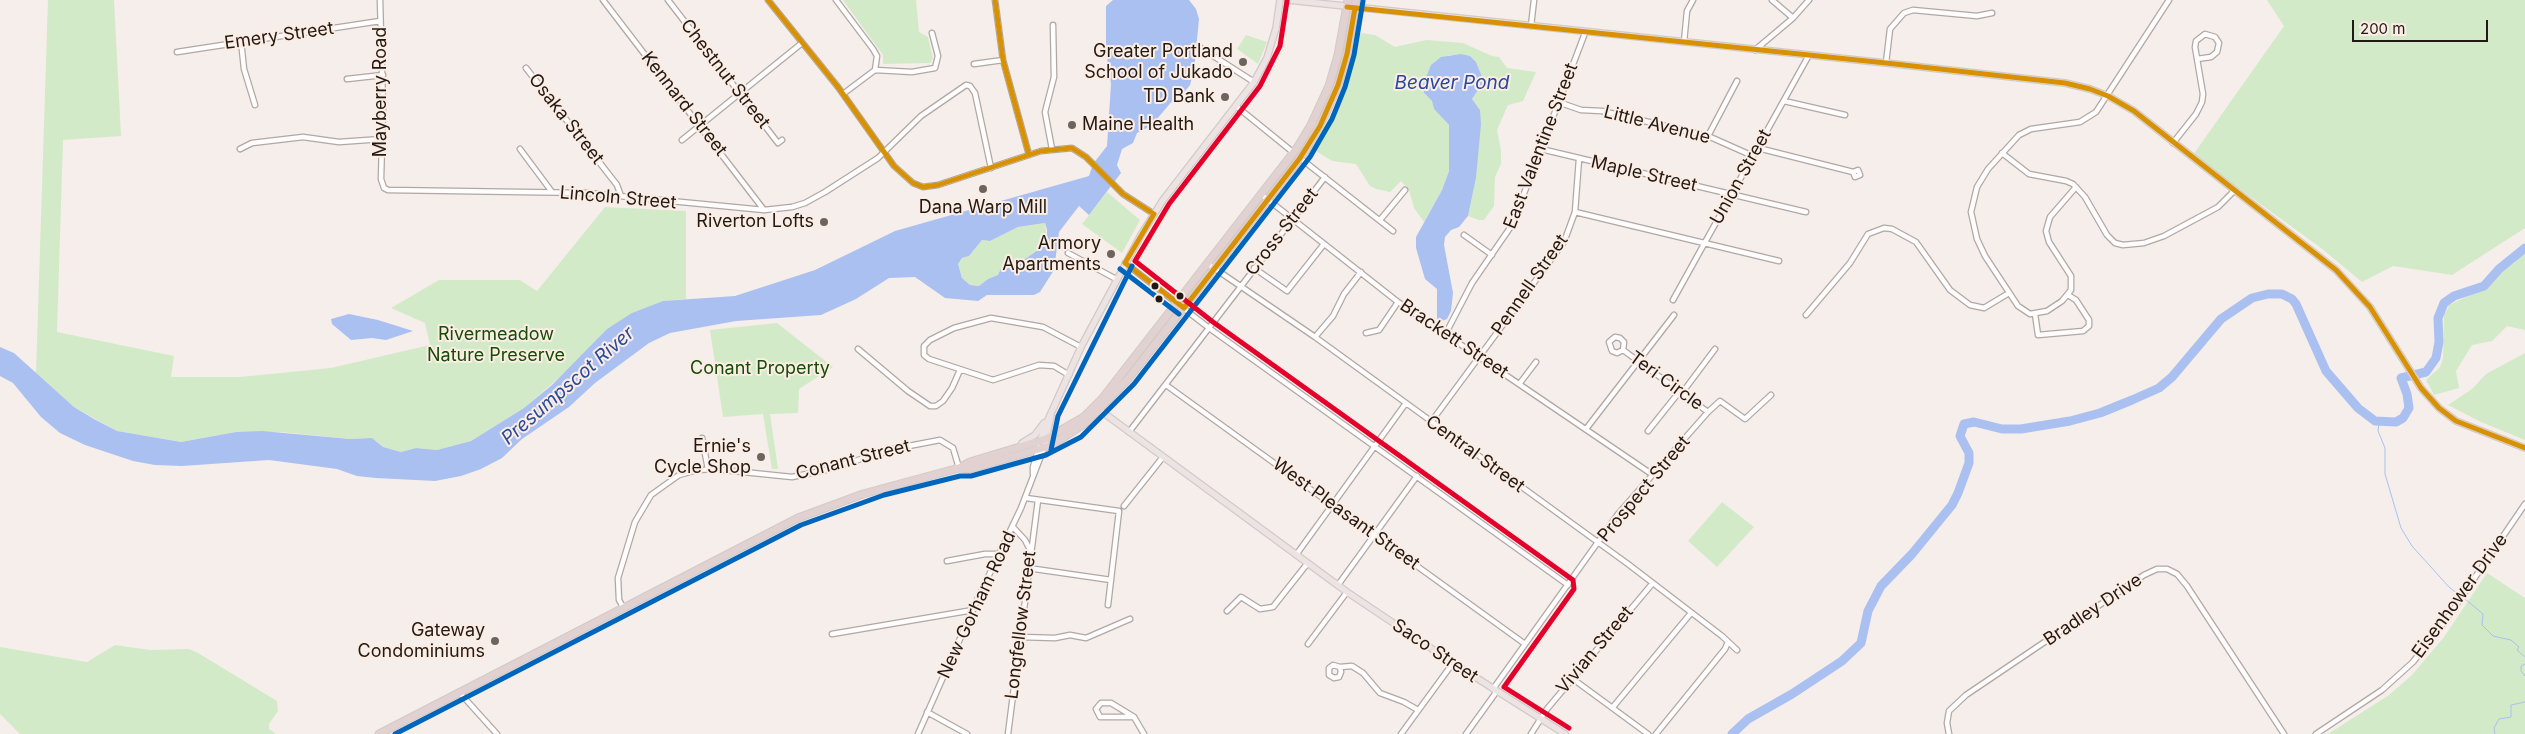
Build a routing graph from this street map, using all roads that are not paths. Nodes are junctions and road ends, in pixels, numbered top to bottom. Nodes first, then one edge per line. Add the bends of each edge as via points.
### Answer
1 (380, 0) edge
2 (604, 0) edge
3 (668, 0) edge
4 (768, 0) edge
5 (836, 0) edge
6 (995, 0) edge
7 (1280, 0) edge
8 (1288, 0) edge
9 (1534, 0) edge
10 (1693, 0) edge
11 (1772, 0) edge
12 (1809, 0) edge
13 (2169, 0) edge
14 (1351, 4) edge
15 (1992, 13) dead end
16 (1793, 18) junction
17 (380, 21) junction
18 (1053, 25) dead end
19 (1531, 26) junction
20 (1585, 32) junction
21 (932, 33) dead end
22 (241, 41) junction
23 (1684, 42) junction
24 (802, 43) junction
25 (1201, 48) dead end
26 (1755, 50) junction
27 (178, 52) dead end
28 (1809, 55) junction
29 (2198, 59) junction
30 (1003, 60) junction
31 (1886, 63) junction
32 (974, 64) dead end
33 (526, 68) dead end
34 (875, 70) junction
35 (383, 75) junction
36 (347, 80) dead end
37 (1737, 81) dead end
38 (1254, 82) junction
39 (740, 94) junction
40 (843, 94) junction
41 (2108, 96) junction
42 (1784, 101) junction
43 (1558, 102) junction
44 (255, 105) dead end
45 (1236, 106) junction
46 (1845, 116) dead end
47 (701, 125) junction
48 (1708, 136) junction
49 (382, 139) junction
50 (682, 140) dead end
51 (782, 140) dead end
52 (2173, 143) junction
53 (1052, 148) junction
54 (1758, 148) junction
55 (240, 149) dead end
56 (520, 149) dead end
57 (1541, 149) junction
58 (885, 153) junction
59 (1294, 153) junction
60 (2002, 153) junction
61 (1029, 155) junction
62 (1753, 156) junction
63 (1300, 158) junction
64 (1579, 159) junction
65 (991, 168) junction
66 (1853, 172) dead end
67 (1325, 177) junction
68 (382, 185) joint
69 (2076, 187) junction
70 (1405, 190) dead end
71 (552, 192) junction
72 (2234, 192) junction
73 (1732, 194) junction
74 (1262, 195) junction
75 (621, 196) junction
76 (1269, 200) junction
77 (764, 210) junction
78 (1575, 212) junction
79 (1806, 212) dead end
80 (1154, 214) junction
81 (1293, 219) junction
82 (1380, 220) junction
83 (1394, 230) dead end
84 (1464, 235) dead end
85 (1705, 242) junction
86 (1324, 244) junction
87 (1068, 253) dead end
88 (1492, 255) junction
89 (1779, 261) dead end
90 (1125, 263) junction
91 (1212, 266) junction
92 (1254, 268) junction
93 (1361, 272) junction
94 (1116, 278) junction
95 (1240, 286) junction
96 (2009, 293) junction
97 (2068, 294) junction
98 (1673, 300) dead end
99 (1398, 302) junction
100 (1178, 303) junction
101 (1184, 308) junction
102 (1806, 314) dead end
103 (2035, 314) junction
104 (1674, 315) dead end
105 (1209, 328) junction
106 (1366, 333) dead end
107 (1446, 333) junction
108 (1315, 337) junction
109 (1081, 347) junction
110 (858, 348) dead end
111 (1715, 349) dead end
112 (1623, 350) dead end
113 (1480, 356) junction
114 (1639, 361) junction
115 (1536, 362) dead end
116 (960, 370) junction
117 (1069, 375) junction
118 (1520, 383) junction
119 (1166, 384) junction
120 (1681, 392) junction
121 (1772, 395) dead end
122 (1406, 404) junction
123 (1097, 409) junction
124 (1708, 412) junction
125 (1052, 414) junction
126 (1431, 422) junction
127 (1586, 429) junction
128 (1648, 431) dead end
129 (1129, 432) junction
130 (702, 438) dead end
131 (1042, 444) junction
132 (1375, 445) junction
133 (2525, 448) edge
134 (1014, 450) junction
135 (1163, 457) junction
136 (969, 465) junction
137 (959, 468) junction
138 (708, 469) junction
139 (1653, 475) junction
140 (1417, 476) junction
141 (1026, 498) junction
142 (1038, 500) junction
143 (2525, 504) edge
144 (1332, 505) junction
145 (1124, 506) dead end
146 (1013, 527) junction
147 (1375, 534) junction
148 (1598, 543) junction
149 (1030, 550) junction
150 (998, 554) junction
151 (1296, 555) junction
152 (947, 561) dead end
153 (1307, 564) junction
154 (1028, 568) junction
155 (1111, 580) junction
156 (1652, 584) junction
157 (1338, 585) junction
158 (1568, 585) junction
159 (1347, 592) junction
160 (1108, 605) dead end
161 (622, 607) junction
162 (973, 610) junction
163 (1227, 611) dead end
164 (1691, 614) junction
165 (1130, 620) dead end
166 (832, 634) dead end
167 (1020, 637) junction
168 (1728, 642) junction
169 (1308, 644) dead end
170 (1525, 644) junction
171 (1737, 650) dead end
172 (1453, 663) junction
173 (1340, 667) dead end
174 (1572, 679) junction
175 (1495, 690) junction
176 (459, 692) junction
177 (1613, 707) junction
178 (1418, 710) junction
179 (928, 712) junction
180 (1134, 717) junction
181 (1541, 719) junction
182 (379, 734) edge
183 (496, 734) edge
184 (918, 734) edge
185 (967, 734) edge
186 (1008, 734) edge
187 (1144, 734) edge
188 (1401, 734) edge
189 (1466, 734) edge
190 (1531, 734) edge
191 (1565, 734) edge
192 (1648, 734) edge
193 (1656, 734) edge
194 (1949, 734) edge
195 (2284, 734) edge
196 (2316, 734) edge

1 - 17 street, Mayberry Road
2 - 47 street, Kennard Street
3 - 39 street, Chestnut Street
4 - 24 street
5 - 34 street via 877,56
6 - 30 street
7 - 38 main road via 1273,43
8 - 14 main road
9 - 19 street
10 - 23 street via 1687,11
11 - 16 street
12 - 16 street
13 - 41 street
14 - 19 main road
14 - 59 highway via 1329,86
14 - 63 highway via 1347,54 1338,85 1320,126
15 - 31 street via 1977,16 1913,10 1904,13 1890,29
16 - 26 street
17 - 22 street, Emery Street
17 - 35 street, Mayberry Road
18 - 53 street via 1054,77 1045,112
19 - 20 main road
20 - 23 main road
20 - 43 street, East Valentine Street
21 - 34 street via 938,56 935,68 912,72
22 - 27 street, Emery Street
22 - 44 street via 244,69
23 - 26 main road
24 - 39 street
24 - 40 street
25 - 38 street
26 - 28 main road
28 - 31 main road
28 - 42 street, Union Street
29 - 29 street via 2198,38 2205,34 2215,37 2219,43 2217,52 2211,57
29 - 52 street via 2202,102
30 - 32 street
30 - 61 street
31 - 41 main road via 2065,83
33 - 75 street, Osaka Street via 618,185
34 - 40 street
35 - 36 street
35 - 49 street, Mayberry Road
37 - 48 street
38 - 45 main road
39 - 47 street
39 - 51 street, Chestnut Street via 778,143
40 - 58 street
41 - 52 main road
41 - 60 street via 2086,120 2031,129 2019,135
42 - 46 street
42 - 54 street, Union Street
43 - 48 street, Little Avenue via 1581,110 1602,111
43 - 57 street, East Valentine Street
45 - 59 street
45 - 80 main road
47 - 50 street
47 - 77 street, Kennard Street
48 - 62 street, Little Avenue
49 - 55 street via 339,142 303,137 252,143
49 - 68 street, Mayberry Road
52 - 72 main road
53 - 61 street
53 - 80 street via 1072,148 1134,202
54 - 62 street, Union Street
54 - 66 street
56 - 71 street
57 - 64 street, Maple Street
57 - 88 street, East Valentine Street via 1512,225
58 - 65 street via 900,173 923,187 938,186
58 - 65 street, Lincoln Street via 921,116 966,85 975,94
58 - 77 street, Lincoln Street via 805,203
59 - 74 highway
60 - 69 street via 2029,174 2066,181
60 - 96 street via 1977,187 1971,212 1973,228 1985,256
61 - 65 street
62 - 73 street, Union Street
63 - 67 street
63 - 76 highway
64 - 73 street, Maple Street
64 - 78 street, Pennell Street
67 - 81 street, Cross Street
67 - 82 street
68 - 71 street, Lincoln Street via 398,192
69 - 72 street via 2109,238 2127,246 2164,236 2218,207
69 - 97 street via 2052,214 2046,227 2049,242 2071,276 2072,288
70 - 82 street
71 - 75 street, Lincoln Street
72 - 133 main road via 2316,253 2354,288 2439,408 2456,421
73 - 79 street, Maple Street
73 - 85 street, Union Street
74 - 76 street, Brackett Street
74 - 91 highway
75 - 77 street, Lincoln Street
76 - 81 street, Brackett Street
76 - 91 highway
78 - 85 street
78 - 113 street, Pennell Street via 1560,248
80 - 90 main road
81 - 86 street, Brackett Street
81 - 92 street, Cross Street
82 - 83 street
84 - 88 street
85 - 89 street
85 - 98 street, Union Street
86 - 92 street via 1287,291
86 - 93 street, Brackett Street
87 - 94 street
88 - 107 street, East Valentine Street via 1472,283
90 - 94 main road
90 - 100 street
91 - 95 street, Central Street
91 - 100 highway
91 - 101 highway
92 - 95 street, Cross Street
93 - 99 street, Brackett Street
93 - 108 street via 1344,294 1333,316
94 - 109 main road
95 - 105 street, Cross Street
95 - 108 street, Central Street
96 - 102 street via 1984,308 1970,305 1950,290 1916,242 1884,228 1868,234 1850,263
96 - 103 street via 2020,308
97 - 103 street via 2047,311
97 - 103 street via 2089,320 2083,331 2038,335
99 - 106 street via 1379,330
99 - 107 street, Brackett Street
100 - 101 street
100 - 123 highway
101 - 105 street
101 - 123 highway via 1128,379
104 - 114 street
105 - 119 street, Cross Street
105 - 132 street
107 - 113 street, Brackett Street
108 - 122 street, Central Street
109 - 116 street via 1043,327 991,318 963,324 926,343 924,355 929,359
109 - 117 main road
110 - 116 street via 930,406 943,401
111 - 120 street
112 - 114 street, Teri Circle
113 - 118 street, Brackett Street
113 - 126 street, Pennell Street
114 - 120 street, Teri Circle
114 - 127 street
115 - 118 street
116 - 117 street via 997,380 1044,364
117 - 125 main road
118 - 127 street, Brackett Street
119 - 129 street, Cross Street
119 - 144 street, West Pleasant Street
120 - 124 street, Teri Circle
120 - 128 street
121 - 124 street via 1745,419 1720,401
122 - 126 street, Central Street
122 - 132 street
123 - 129 main road, Saco Street
123 - 131 highway via 1066,437
124 - 139 street, Prospect Street
125 - 131 main road
125 - 134 main road via 1035,435
126 - 148 street, Central Street
127 - 139 street, Brackett Street
129 - 135 main road, Saco Street
130 - 138 street
131 - 134 highway
131 - 136 highway
131 - 141 street, New Gorham Road
132 - 140 street
132 - 144 street
134 - 136 highway
135 - 145 street
135 - 151 main road, Saco Street
136 - 137 highway
137 - 138 street, Conant Street via 953,448 940,440 792,476
137 - 161 highway via 863,494 798,518
138 - 161 street, Conant Street via 670,479 651,495 642,508 619,571 618,593
139 - 148 street, Prospect Street via 1618,514
140 - 147 street
140 - 158 street
141 - 142 street
141 - 146 street, New Gorham Road
142 - 149 street, Longfellow Street
142 - 155 street via 1119,511
143 - 196 street, Eisenhower Drive via 2448,618 2413,662 2382,690
144 - 147 street, West Pleasant Street
144 - 151 street
146 - 149 street
146 - 150 street, New Gorham Road
147 - 157 street
147 - 170 street, West Pleasant Street
148 - 156 street, Central Street
148 - 158 street, Prospect Street
149 - 154 street, Longfellow Street
150 - 152 street
150 - 162 street, New Gorham Road
151 - 153 main road, Saco Street
153 - 157 main road, Saco Street
153 - 163 street via 1272,607 1260,609 1241,597
154 - 155 street
154 - 167 street, Longfellow Street
155 - 160 street
156 - 164 street, Central Street
156 - 174 street, Vivian Street
157 - 159 main road, Saco Street
158 - 170 street, Prospect Street
159 - 169 street
159 - 172 main road, Saco Street
161 - 176 highway
162 - 166 street
162 - 179 street, New Gorham Road
164 - 168 street, Central Street
164 - 177 street
165 - 167 street via 1086,638 1070,635
167 - 186 street, Longfellow Street
168 - 171 street, Central Street
168 - 193 street via 1725,650
170 - 175 street, Prospect Street
172 - 175 main road, Saco Street
172 - 178 street
173 - 178 street via 1358,669 1380,693
174 - 177 street
174 - 181 street, Vivian Street
175 - 181 main road, Saco Street
175 - 189 street, Prospect Street
176 - 182 highway
176 - 183 street
177 - 192 street
178 - 188 street
179 - 184 street, New Gorham Road
179 - 185 street
180 - 180 street via 1111,703 1101,703 1096,709 1100,717
180 - 187 street
181 - 190 street, Vivian Street
181 - 191 main road, Saco Street
194 - 195 street, Bradley Drive via 1949,711 1960,700 2144,575 2162,569 2173,571 2181,578

